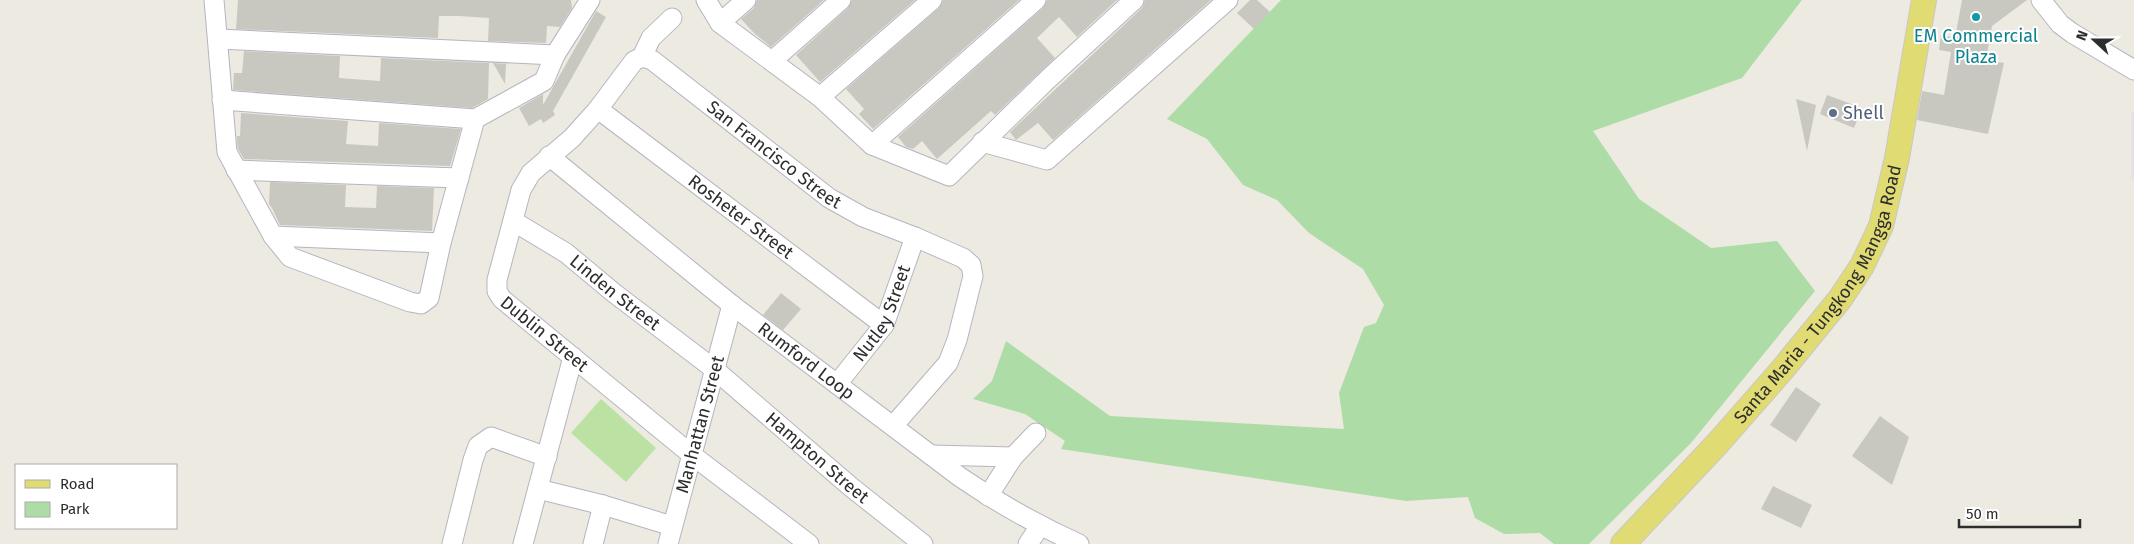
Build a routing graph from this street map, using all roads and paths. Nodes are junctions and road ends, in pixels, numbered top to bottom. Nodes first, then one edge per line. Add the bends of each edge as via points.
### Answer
1 (214, 0) edge
2 (590, 0) edge
3 (706, 0) edge
4 (746, 0) edge
5 (841, 0) edge
6 (932, 0) edge
7 (1036, 0) edge
8 (1134, 0) edge
9 (1228, 0) edge
10 (1924, 0) edge
11 (2041, 0) edge
12 (672, 18) dead end
13 (720, 23) junction
14 (218, 38) junction
15 (555, 55) junction
16 (642, 57) junction
17 (772, 61) junction
18 (2134, 70) edge
19 (820, 97) junction
20 (222, 100) junction
21 (598, 109) junction
22 (475, 119) junction
23 (982, 142) junction
24 (872, 145) junction
25 (549, 156) junction
26 (236, 170) junction
27 (459, 178) junction
28 (513, 221) junction
29 (273, 236) junction
30 (915, 236) junction
31 (441, 243) junction
32 (732, 305) junction
33 (884, 325) junction
34 (573, 357) junction
35 (714, 369) junction
36 (837, 384) junction
37 (893, 426) junction
38 (1036, 432) dead end
39 (692, 455) junction
40 (931, 455) junction
41 (547, 457) junction
42 (1013, 457) junction
43 (538, 489) junction
44 (988, 496) junction
45 (603, 505) junction
46 (1040, 526) junction
47 (670, 535) edge
48 (452, 544) edge
49 (523, 544) edge
50 (593, 544) edge
51 (809, 544) edge
52 (923, 544) edge
53 (1028, 544) edge
54 (1079, 544) edge
55 (1623, 544) edge

1 - 14 street
2 - 15 street
3 - 13 street
4 - 13 street
5 - 17 street
6 - 19 street
7 - 24 street
8 - 23 street
9 - 23 street via 1047,160
10 - 55 main road, Santa Maria - Tungkong Mangga Road via 1899,150 1881,226 1862,266 1840,299 1782,370
11 - 18 street via 2072,34
12 - 16 street, Dublin Street via 651,38
13 - 17 street
14 - 15 street
14 - 20 street
15 - 22 street via 544,81
16 - 21 street, Dublin Street via 634,61
16 - 30 street, San Francisco Street via 652,60 830,198 863,217
17 - 19 street
19 - 24 street
20 - 22 street
20 - 26 street via 227,152
21 - 25 street, Dublin Street via 572,138
21 - 33 street, Rosheter Street
22 - 27 street
23 - 24 street via 949,176
25 - 28 street, Dublin Street via 531,172 521,190
25 - 32 street, Rumford Loop
26 - 27 street
26 - 29 street
27 - 31 street
28 - 34 street, Dublin Street via 497,291 502,299
28 - 35 street, Linden Street via 566,253
29 - 31 street
29 - 31 street via 290,257 421,304 429,298
30 - 33 street, Nutley Street
30 - 37 street, San Francisco Street via 963,258 972,265 973,276 948,363
32 - 35 street, Manhattan Street
32 - 36 street, Rumford Loop
33 - 36 street, Nutley Street
34 - 39 street, Dublin Street
34 - 41 street
35 - 39 street, Manhattan Street
35 - 52 street, Hampton Street via 851,487
36 - 37 street, Rumford Loop
37 - 40 street, Rumford Loop
38 - 42 street
39 - 47 street, Manhattan Street
39 - 51 street, Dublin Street
40 - 42 street
40 - 44 street, Rumford Loop
41 - 43 street
41 - 48 street via 491,438 478,446
42 - 44 street
43 - 45 street
43 - 49 street
44 - 46 street, Rumford Loop
45 - 47 street
45 - 50 street
46 - 53 street
46 - 54 street, Rumford Loop

